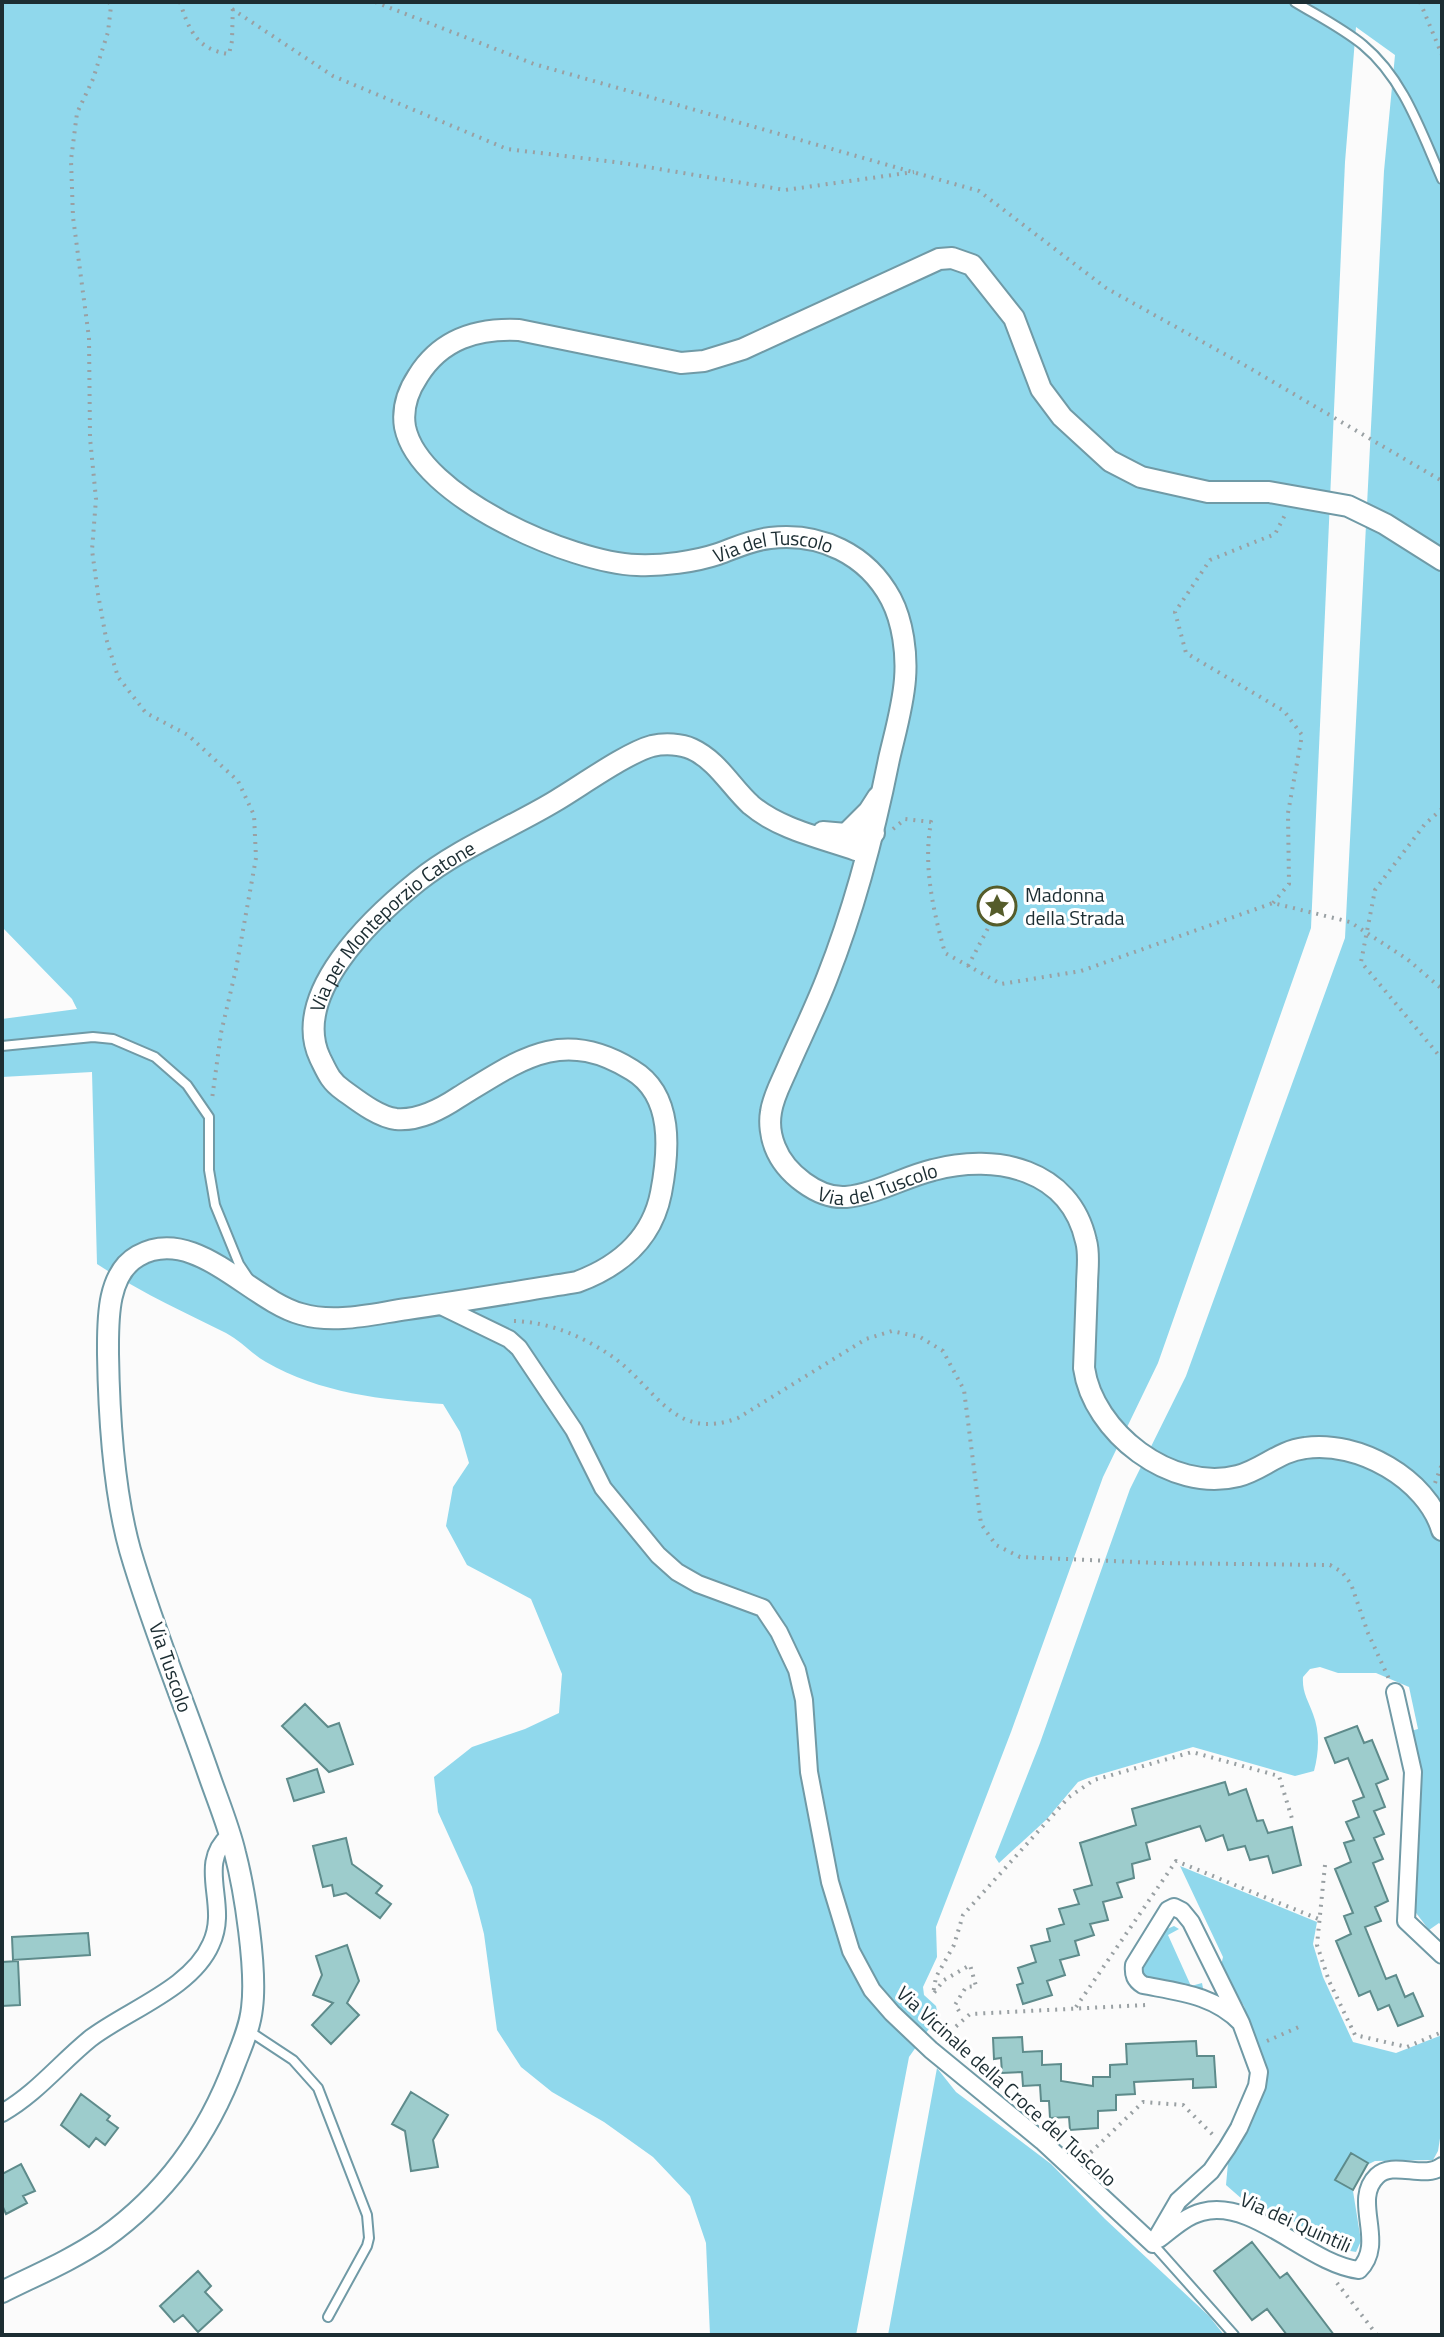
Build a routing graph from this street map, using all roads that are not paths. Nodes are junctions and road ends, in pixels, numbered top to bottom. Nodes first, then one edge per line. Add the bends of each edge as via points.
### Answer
1 (1295, 2) edge
2 (1442, 179) edge
3 (1442, 560) edge
4 (883, 788) junction
5 (800, 830) junction
6 (872, 840) junction
7 (860, 879) junction
8 (2, 1046) edge
9 (439, 1305) junction
10 (283, 1308) junction
11 (1442, 1530) edge
12 (1395, 1692) road end
13 (230, 1835) junction
14 (1442, 1955) edge
15 (1241, 2023) junction
16 (247, 2030) junction
17 (2, 2113) edge
18 (1442, 2166) edge
19 (1153, 2244) junction
20 (2, 2292) edge
21 (328, 2317) dead end
22 (1234, 2335) edge

1 - 2 lane via 1346,32 1382,64 1411,110
3 - 4 street, Via del Tuscolo via 1348,506 1269,492 1208,492 1141,477 1110,461 1062,417 1041,389 1014,318 972,265 952,258 939,259 743,349 704,361 681,363 494,329 460,338 434,354 405,403 408,441 453,490 507,525 551,544 640,566 714,556 772,537 831,544 855,556 891,598 905,654 905,680
4 - 5 street via 846,834
4 - 6 street, Via del Tuscolo
5 - 6 street via 856,850
5 - 7 street via 835,849
5 - 9 street, Via per Monteporzio Catone via 751,805 709,759 690,748 653,746 438,866 383,909 336,966 315,1007 314,1046 331,1082 365,1106 396,1119 436,1112 526,1058 577,1048 601,1053 642,1076 662,1104 666,1140 658,1210 636,1246 599,1274 577,1282
6 - 7 street, Via del Tuscolo
7 - 11 street, Via del Tuscolo via 827,977 771,1111 772,1138 784,1164 822,1192 848,1197 935,1169 992,1165 1034,1173 1056,1188 1082,1224 1088,1247 1087,1388 1098,1411 1136,1452 1192,1476 1236,1477 1280,1454 1307,1447 1337,1449 1412,1482 1429,1501
8 - 10 lane via 113,1039 155,1057 187,1085 209,1117 209,1170 228,1240 254,1286
9 - 10 street, Via Tuscolo via 326,1319
9 - 19 street, Via Vicinale della Croce del Tuscolo via 519,1348 574,1430 603,1488 658,1555 698,1584 752,1602 768,1615 801,1684 818,1829 847,1942 865,1980 931,2050 1042,2141
10 - 13 street, Via Tuscolo via 210,1260 166,1250 129,1263 115,1286 109,1315 108,1364 127,1537
12 - 14 street via 1413,1772 1406,1921
13 - 16 street, Via Tuscolo via 253,1978
13 - 17 street via 213,1859 218,1919 202,1960 91,2038 36,2091
15 - 15 street via 1191,1922 1182,1911 1168,1910 1133,1975 1143,1985 1197,1995
15 - 19 street via 1257,2069 1253,2097 1227,2148 1178,2201
16 - 20 street, Via Tuscolo via 214,2111 168,2179 99,2241
16 - 21 lane via 293,2060 318,2088 367,2215 367,2246
18 - 19 street, Via dei Quintili via 1377,2176 1367,2195 1372,2249 1359,2270 1345,2268 1241,2215 1214,2211 1182,2221
19 - 22 lane

